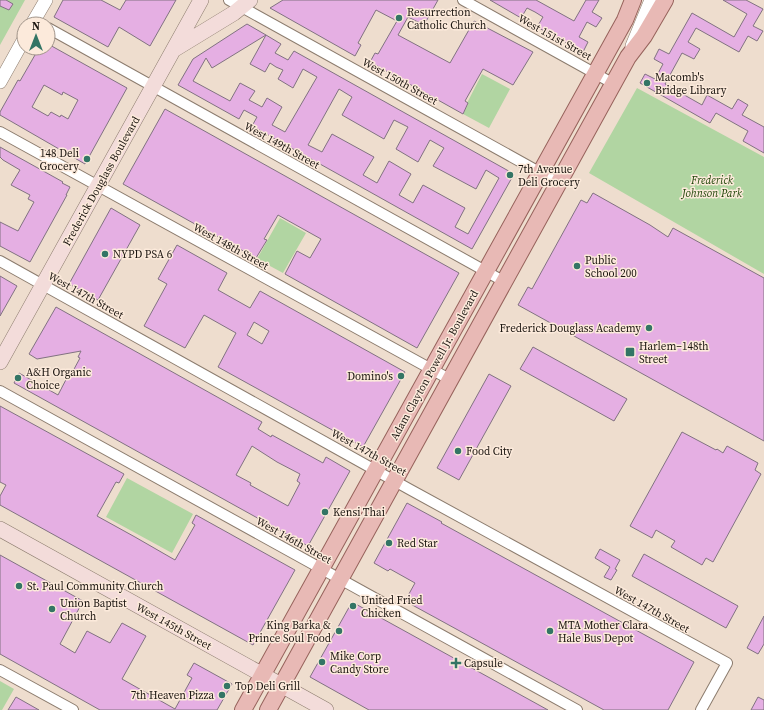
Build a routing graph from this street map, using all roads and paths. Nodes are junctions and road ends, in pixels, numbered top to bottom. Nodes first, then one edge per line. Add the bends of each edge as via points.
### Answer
1 (46, 0) edge
2 (201, 0) edge
3 (229, 0) edge
4 (463, 0) edge
5 (633, 0) edge
6 (638, 0) edge
7 (650, 0) edge
8 (665, 0) edge
9 (246, 4) edge
10 (38, 16) edge
11 (625, 20) junction
12 (56, 32) edge
13 (174, 50) junction
14 (16, 53) edge
15 (628, 57) junction
16 (595, 74) junction
17 (0, 82) edge
18 (614, 84) junction
19 (154, 87) junction
20 (0, 132) edge
21 (540, 172) junction
22 (559, 183) junction
23 (98, 186) junction
24 (0, 261) edge
25 (486, 271) junction
26 (505, 282) junction
27 (43, 285) junction
28 (0, 362) edge
29 (430, 370) junction
30 (451, 380) junction
31 (0, 391) edge
32 (376, 470) junction
33 (395, 481) junction
34 (0, 529) edge
35 (321, 568) junction
36 (340, 579) junction
37 (0, 670) edge
38 (262, 675) junction
39 (282, 685) junction
40 (73, 710) edge
41 (243, 710) edge
42 (268, 710) edge
43 (326, 710) edge
44 (577, 710) edge
45 (701, 710) edge

1 - 10 street
2 - 13 main road, Frederick Douglass Boulevard
3 - 9 street, West 150th Street
4 - 16 street, West 151st Street
5 - 11 main road, Adam Clayton Powell Jr. Boulevard
6 - 11 street, Adam Clayton Powell Jr. Boulevard
7 - 15 street, Adam Clayton Powell Jr. Boulevard
8 - 15 main road, Adam Clayton Powell Jr. Boulevard
9 - 13 main road
9 - 21 street, West 150th Street
11 - 16 main road, Adam Clayton Powell Jr. Boulevard
12 - 19 street, West 149th Street
13 - 19 main road, Frederick Douglass Boulevard
14 - 17 street
15 - 18 main road, Adam Clayton Powell Jr. Boulevard
16 - 18 street, West 151st Street
16 - 21 main road, Adam Clayton Powell Jr. Boulevard
18 - 22 main road, Adam Clayton Powell Jr. Boulevard
19 - 23 main road, Frederick Douglass Boulevard
19 - 25 street, West 149th Street
20 - 23 street, West 148th Street
21 - 22 street, West 150th Street
21 - 25 main road, Adam Clayton Powell Jr. Boulevard
22 - 26 main road, Adam Clayton Powell Jr. Boulevard
23 - 27 main road, Frederick Douglass Boulevard
23 - 29 street, West 148th Street
24 - 27 street, West 147th Street
25 - 26 street, West 149th Street
25 - 29 main road, Adam Clayton Powell Jr. Boulevard
26 - 30 main road, Adam Clayton Powell Jr. Boulevard
27 - 28 main road, Frederick Douglass Boulevard
27 - 32 street, West 147th Street
29 - 30 street, West 148th Street
29 - 32 main road, Adam Clayton Powell Jr. Boulevard
30 - 33 main road, Adam Clayton Powell Jr. Boulevard
31 - 35 street, West 146th Street
32 - 33 street, West 147th Street
32 - 35 main road, Adam Clayton Powell Jr. Boulevard
33 - 36 main road, Adam Clayton Powell Jr. Boulevard
33 - 45 street, West 147th Street via 727,663
34 - 38 main road, West 145th Street
35 - 36 street, West 146th Street
35 - 38 main road, Adam Clayton Powell Jr. Boulevard
36 - 39 main road, Adam Clayton Powell Jr. Boulevard
36 - 44 street, West 146th Street
37 - 40 street
38 - 39 main road, West 145th Street
38 - 41 main road, Adam Clayton Powell Jr. Boulevard
39 - 42 main road, Adam Clayton Powell Jr. Boulevard
39 - 43 main road, West 145th Street

